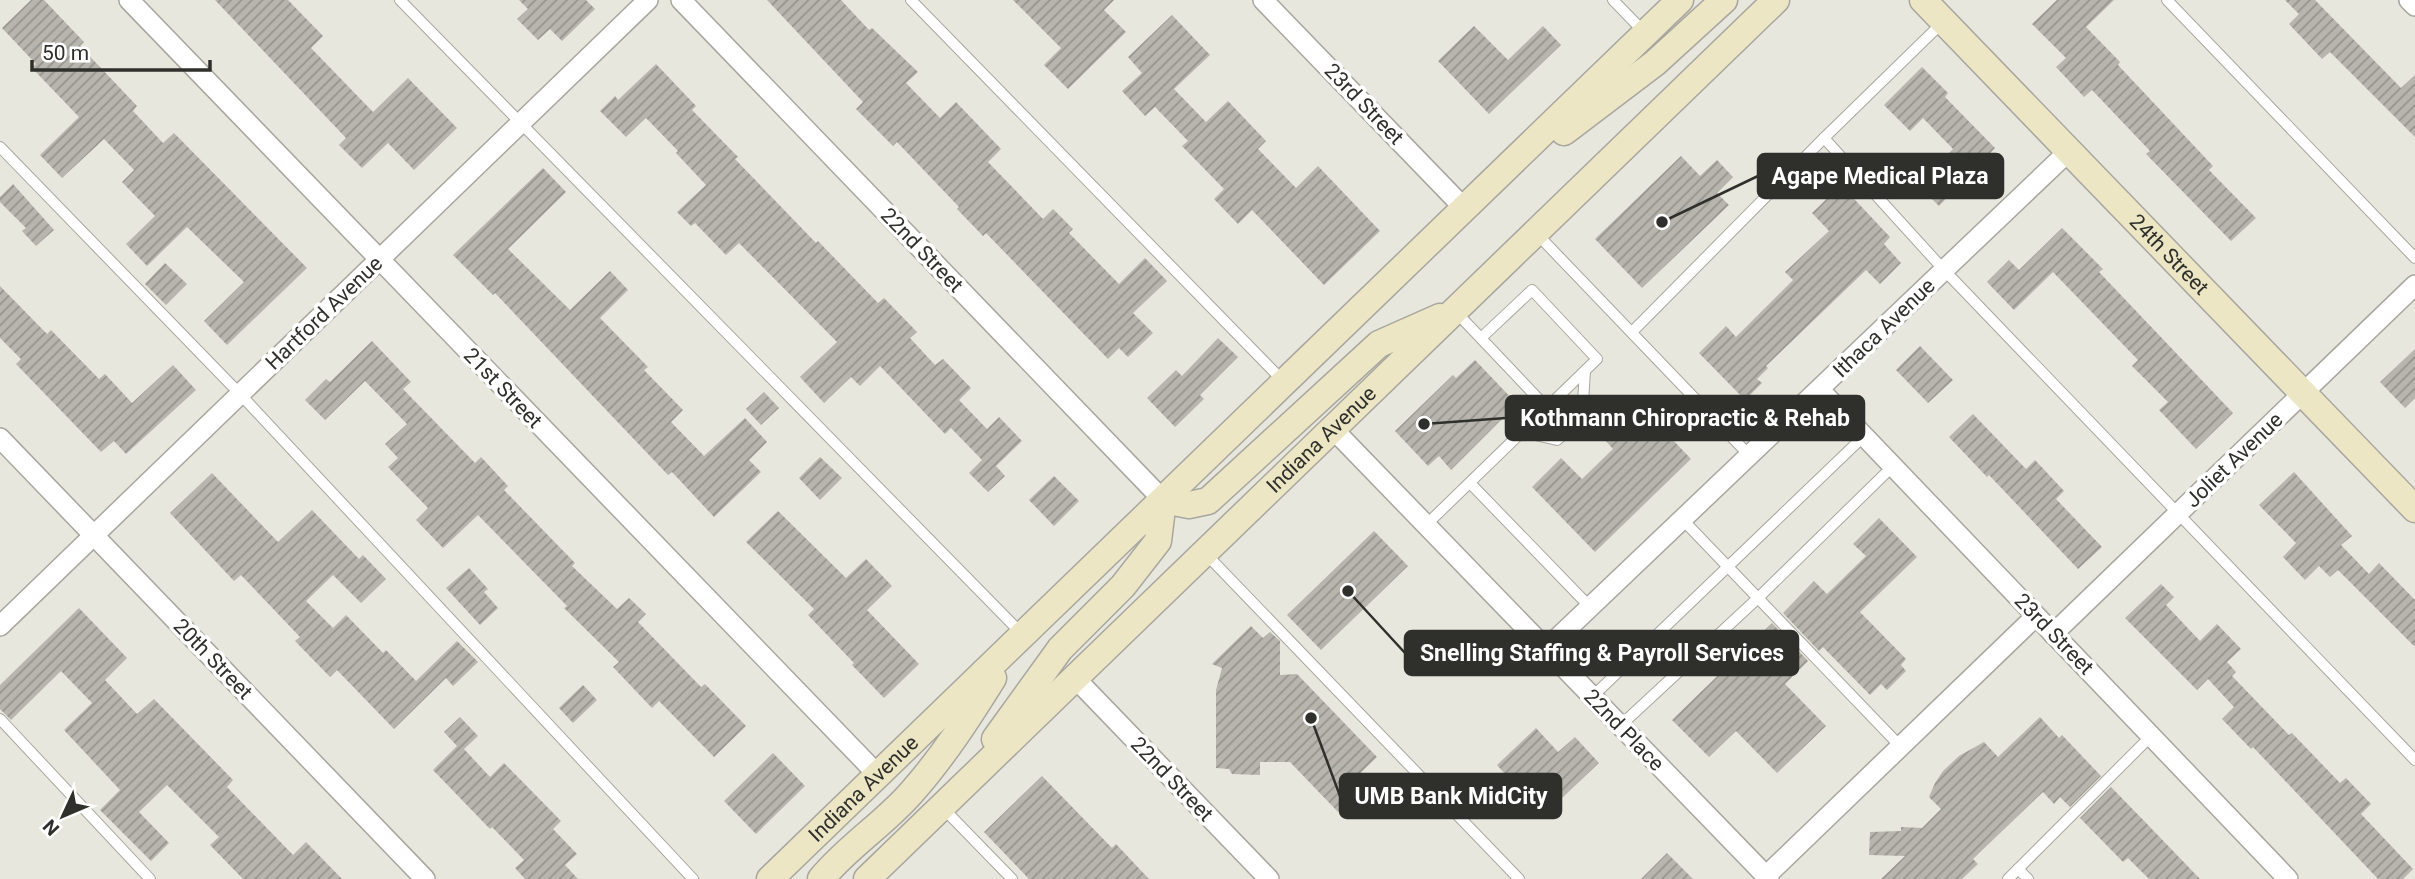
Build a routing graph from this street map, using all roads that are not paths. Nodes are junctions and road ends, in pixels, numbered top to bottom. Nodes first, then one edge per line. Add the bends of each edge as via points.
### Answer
1 (129, 0) edge
2 (400, 0) edge
3 (648, 0) edge
4 (681, 0) edge
5 (911, 0) edge
6 (1263, 0) edge
7 (1613, 0) edge
8 (1680, 0) edge
9 (1724, 0) edge
10 (1776, 0) edge
11 (1923, 0) edge
12 (2167, 0) edge
13 (2409, 0) edge
14 (2415, 6) edge
15 (1944, 22) junction
16 (1645, 34) junction
17 (520, 124) junction
18 (1824, 138) junction
19 (0, 147) edge
20 (2069, 152) junction
21 (1464, 208) junction
22 (1536, 232) junction
23 (2415, 258) edge
24 (379, 259) junction
25 (1944, 271) junction
26 (2415, 285) edge
27 (1455, 311) junction
28 (1632, 332) junction
29 (1480, 338) junction
30 (1585, 371) junction
31 (1285, 382) junction
32 (1819, 390) junction
33 (240, 394) junction
34 (2304, 394) junction
35 (1547, 408) junction
36 (1577, 422) dead end
37 (1333, 429) junction
38 (1522, 432) junction
39 (1564, 434) dead end
40 (1864, 436) junction
41 (0, 438) edge
42 (1750, 456) junction
43 (1893, 467) junction
44 (1470, 483) junction
45 (1163, 500) junction
46 (2415, 509) edge
47 (2177, 515) junction
48 (1682, 519) junction
49 (1426, 525) junction
50 (94, 535) junction
51 (1205, 552) junction
52 (1729, 567) junction
53 (1758, 598) junction
54 (1590, 607) junction
55 (2036, 616) junction
56 (0, 626) edge
57 (2053, 634) junction
58 (1020, 638) junction
59 (1546, 649) junction
60 (1075, 678) junction
61 (1592, 698) junction
62 (0, 719) edge
63 (1620, 726) junction
64 (2151, 736) junction
65 (1901, 747) junction
66 (2415, 760) edge
67 (878, 775) junction
68 (949, 800) junction
69 (2018, 869) junction
70 (1767, 878) edge
71 (150, 879) edge
72 (425, 879) edge
73 (693, 879) edge
74 (770, 879) edge
75 (821, 879) edge
76 (867, 879) edge
77 (1012, 879) edge
78 (1269, 879) edge
79 (1519, 879) edge
80 (2008, 879) edge
81 (2028, 879) edge
82 (2288, 879) edge

1 - 24 street, 21st Street
2 - 17 lane
3 - 17 street, Hartford Avenue
4 - 45 street, 22nd Street
5 - 31 lane
6 - 21 street, 23rd Street
7 - 16 lane
8 - 16 main road, Indiana Avenue
9 - 21 main road via 1655,63
10 - 22 main road, Indiana Avenue
11 - 15 main road, 24th Street
12 - 23 lane
13 - 14 street
15 - 18 lane
15 - 20 main road, 24th Street
16 - 21 main road, Indiana Avenue
17 - 24 street, Hartford Avenue
17 - 58 lane
18 - 25 lane
18 - 28 lane
19 - 33 lane
20 - 25 street, Ithaca Avenue
20 - 34 main road, 24th Street
21 - 31 main road, Indiana Avenue
22 - 27 main road, Indiana Avenue
22 - 28 lane
24 - 33 street, Hartford Avenue
24 - 67 street, 21st Street
25 - 32 street, Ithaca Avenue
25 - 47 lane
26 - 34 street, Joliet Avenue
27 - 29 lane
27 - 37 main road, Indiana Avenue
27 - 45 main road via 1379,344 1208,501 1189,505
28 - 42 lane
29 - 30 lane via 1532,290 1597,359
29 - 35 lane
30 - 35 lane
30 - 36 lane via 1582,417
31 - 45 main road, Indiana Avenue
32 - 40 street, 23rd Street
32 - 42 street, Ithaca Avenue
33 - 50 street, Hartford Avenue
33 - 73 lane
34 - 46 main road, 24th Street
34 - 47 street, Joliet Avenue
35 - 38 lane
37 - 49 street, 22nd Place
37 - 51 main road, Indiana Avenue
38 - 39 lane via 1558,440
38 - 44 lane
40 - 43 street, 23rd Street
40 - 52 lane
41 - 50 street, 20th Street
42 - 48 street, Ithaca Avenue
43 - 53 lane
43 - 55 street, 23rd Street
44 - 49 lane
44 - 54 lane
45 - 58 main road, Indiana Avenue
45 - 68 main road via 1158,541 1124,586 1060,649
47 - 57 street, Joliet Avenue
47 - 66 lane
48 - 52 lane
48 - 54 street, Ithaca Avenue
49 - 59 street, 22nd Place
50 - 56 street, Hartford Avenue
50 - 72 street, 20th Street
51 - 60 main road, Indiana Avenue
51 - 79 lane
52 - 53 lane
52 - 61 lane
53 - 63 lane
53 - 65 lane
54 - 59 street, Ithaca Avenue
55 - 57 street, 23rd Street
55 - 65 street
57 - 64 street, 23rd Street
58 - 67 main road, Indiana Avenue
58 - 75 main road via 952,742 910,795
59 - 61 street, 22nd Place
60 - 68 main road, Indiana Avenue
60 - 78 street, 22nd Street
61 - 63 street, 22nd Place
62 - 71 lane
63 - 70 street, 22nd Place
64 - 69 lane
64 - 82 street, 23rd Street
65 - 70 street
67 - 74 main road, Indiana Avenue
68 - 76 main road, Indiana Avenue
68 - 77 lane
69 - 80 lane
69 - 81 lane

